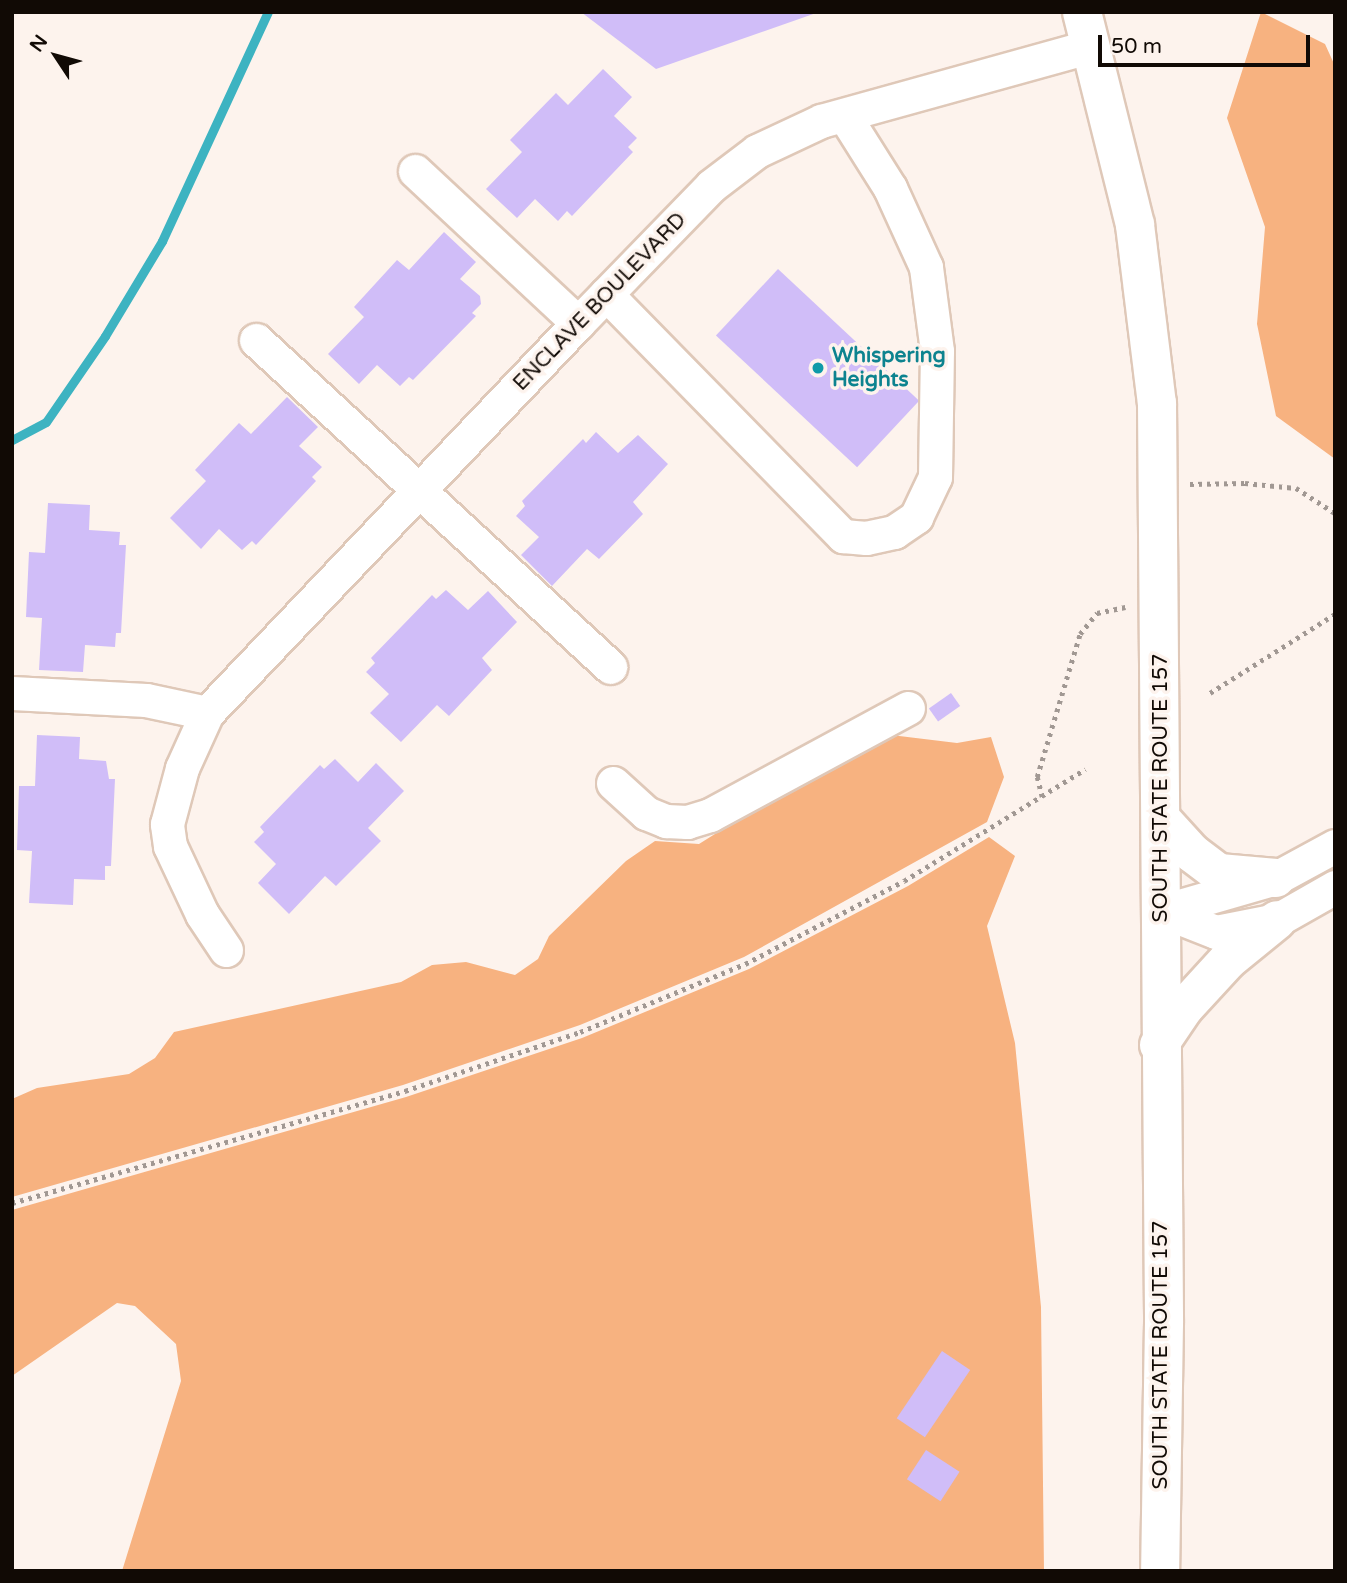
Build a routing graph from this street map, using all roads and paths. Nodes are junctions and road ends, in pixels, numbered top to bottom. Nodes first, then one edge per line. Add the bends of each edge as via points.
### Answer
1 (1086, 29) edge
2 (844, 115) junction
3 (415, 171) dead end
4 (606, 294) junction
5 (578, 323) junction
6 (256, 340) dead end
7 (1159, 485) junction
8 (421, 490) junction
9 (1335, 513) edge
10 (1160, 606) junction
11 (1335, 614) edge
12 (610, 667) dead end
13 (12, 693) edge
14 (1210, 693) dead end
15 (908, 708) dead end
16 (207, 713) junction
17 (1085, 769) dead end
18 (613, 783) dead end
19 (1042, 797) junction
20 (1162, 820) junction
21 (1335, 845) edge
22 (1276, 878) junction
23 (1335, 887) edge
24 (1162, 911) junction
25 (1277, 920) junction
26 (226, 950) dead end
27 (1159, 1045) junction
28 (12, 1203) edge
29 (1160, 1571) edge

1 - 2 street, ENCLAVE BOULEVARD
1 - 7 main road, SOUTH STATE ROUTE 157 via 1137,238 1151,331
2 - 4 street, ENCLAVE BOULEVARD via 757,151 711,186
2 - 4 street via 890,188 926,267 937,351 935,477 916,517 894,532 866,538 843,536
3 - 5 street
4 - 5 street, ENCLAVE BOULEVARD
5 - 8 street, ENCLAVE BOULEVARD
6 - 8 street
7 - 9 path via 1276,484 1296,488
7 - 10 main road, SOUTH STATE ROUTE 157
8 - 12 street
8 - 16 street, ENCLAVE BOULEVARD
10 - 19 path via 1109,607 1097,613 1080,634 1037,777
10 - 20 main road, SOUTH STATE ROUTE 157
11 - 14 path
13 - 16 street via 146,700
15 - 18 street via 710,815 687,822 666,821 646,813
16 - 26 street, ENCLAVE BOULEVARD via 182,768 167,824 170,846 202,914
17 - 19 path
19 - 28 path via 904,881 746,964 580,1032 405,1091
20 - 22 main road via 1192,853 1219,873
20 - 24 main road, SOUTH STATE ROUTE 157
21 - 22 street
22 - 24 street
23 - 25 street
24 - 25 street via 1216,932
24 - 27 main road, SOUTH STATE ROUTE 157
25 - 27 main road via 1228,960 1184,1008
27 - 29 main road, SOUTH STATE ROUTE 157 via 1164,1324

